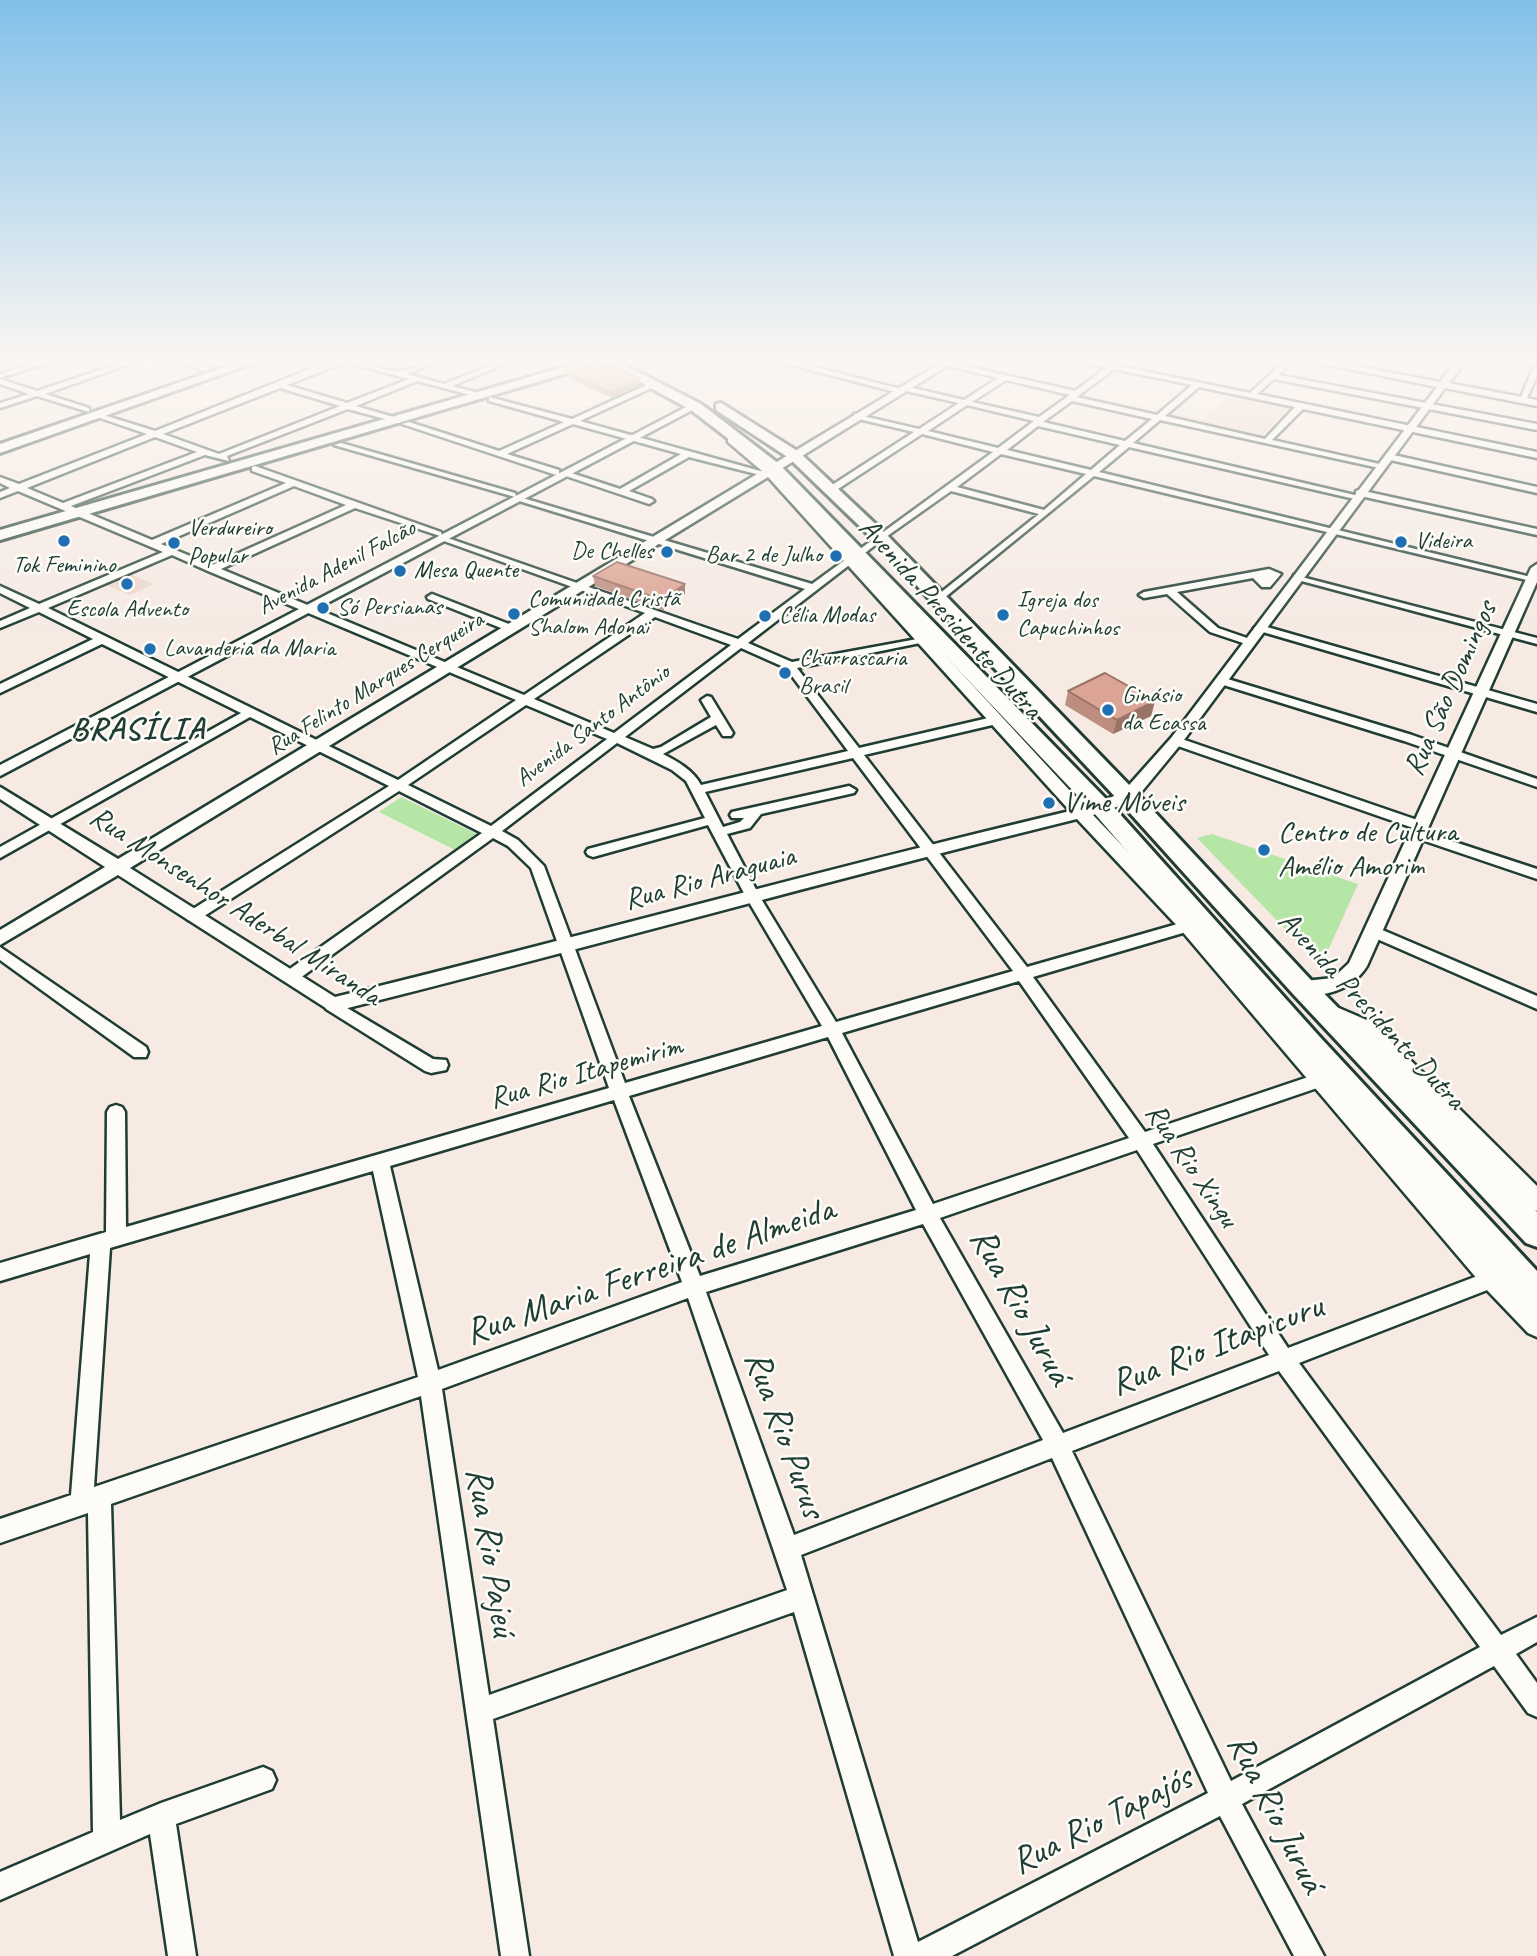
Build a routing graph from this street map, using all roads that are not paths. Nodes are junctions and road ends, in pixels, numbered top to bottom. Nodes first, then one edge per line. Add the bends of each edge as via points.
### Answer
1 (117, 449) edge
2 (198, 449) edge
3 (224, 449) edge
4 (310, 449) edge
5 (321, 449) edge
6 (353, 449) edge
7 (486, 449) edge
8 (510, 449) edge
9 (606, 449) edge
10 (671, 449) edge
11 (744, 449) edge
12 (787, 449) edge
13 (802, 449) edge
14 (893, 449) edge
15 (992, 449) edge
16 (1120, 449) edge
17 (1150, 449) edge
18 (1313, 449) edge
19 (1394, 449) edge
20 (1510, 449) edge
21 (999, 451) junction
22 (211, 454) junction
23 (499, 454) junction
24 (688, 454) junction
25 (794, 454) junction
26 (1537, 455) edge
27 (1385, 462) junction
28 (250, 467) junction
29 (768, 470) junction
30 (560, 473) junction
31 (1091, 474) junction
32 (0, 480) edge
33 (294, 483) junction
34 (19, 488) junction
35 (950, 488) junction
36 (832, 489) junction
37 (1537, 490) edge
38 (621, 492) junction
39 (0, 495) edge
40 (1358, 496) junction
41 (515, 497) junction
42 (649, 501) dead end
43 (353, 505) junction
44 (63, 506) junction
45 (1046, 513) junction
46 (84, 515) junction
47 (1331, 533) junction
48 (1537, 533) edge
49 (0, 535) edge
50 (441, 536) junction
51 (880, 537) junction
52 (656, 540) junction
53 (0, 544) edge
54 (152, 544) junction
55 (171, 552) junction
56 (856, 556) junction
57 (212, 569) junction
58 (1534, 574) edge
59 (1255, 575) dead end
60 (1298, 577) junction
61 (580, 587) junction
62 (814, 587) junction
63 (0, 589) edge
64 (1170, 590) junction
65 (1144, 595) dead end
66 (432, 597) dead end
67 (938, 600) junction
68 (41, 608) junction
69 (301, 608) junction
70 (654, 612) junction
71 (0, 625) edge
72 (510, 628) junction
73 (1260, 628) junction
74 (1505, 632) junction
75 (930, 638) junction
76 (103, 639) junction
77 (1537, 641) edge
78 (1249, 642) junction
79 (738, 645) junction
80 (790, 666) junction
81 (445, 668) junction
82 (962, 671) junction
83 (174, 675) junction
84 (1221, 681) junction
85 (0, 689) edge
86 (1479, 692) junction
87 (525, 700) junction
88 (707, 700) dead end
89 (111, 707) junction
90 (1537, 708) edge
91 (249, 713) junction
92 (718, 718) junction
93 (997, 720) junction
94 (727, 733) dead end
95 (615, 738) junction
96 (1175, 741) junction
97 (317, 748) junction
98 (855, 751) junction
99 (652, 753) junction
100 (1453, 755) junction
101 (1042, 757) junction
102 (0, 759) edge
103 (0, 771) edge
104 (1537, 783) edge
105 (398, 786) junction
106 (698, 790) junction
107 (849, 790) dead end
108 (0, 792) edge
109 (1104, 806) junction
110 (756, 811) junction
111 (737, 815) dead end
112 (51, 824) junction
113 (716, 826) junction
114 (1420, 830) junction
115 (492, 832) junction
116 (927, 850) junction
117 (593, 852) dead end
118 (0, 853) edge
119 (119, 868) junction
120 (1537, 874) edge
121 (1169, 895) junction
122 (753, 897) junction
123 (193, 916) junction
124 (1188, 926) junction
125 (1373, 931) junction
126 (0, 939) edge
127 (568, 947) junction
128 (0, 952) edge
129 (1023, 974) junction
130 (290, 977) junction
131 (1239, 985) junction
132 (1302, 987) junction
133 (1537, 1003) edge
134 (332, 1005) junction
135 (1322, 1009) junction
136 (833, 1031) junction
137 (1308, 1043) junction
138 (140, 1052) dead end
139 (440, 1065) dead end
140 (1323, 1079) junction
141 (619, 1091) junction
142 (116, 1112) dead end
143 (1142, 1142) junction
144 (1454, 1146) junction
145 (1490, 1154) junction
146 (380, 1162) junction
147 (1537, 1201) edge
148 (928, 1214) junction
149 (1537, 1233) edge
150 (109, 1240) junction
151 (0, 1272) edge
152 (1505, 1275) junction
153 (694, 1287) junction
154 (1537, 1294) edge
155 (1537, 1325) edge
156 (1284, 1360) junction
157 (430, 1383) junction
158 (1058, 1446) junction
159 (90, 1501) junction
160 (0, 1531) edge
161 (787, 1549) junction
162 (801, 1597) junction
163 (1537, 1629) edge
164 (1497, 1649) junction
165 (1537, 1704) edge
166 (479, 1711) junction
167 (263, 1780) dead end
168 (1224, 1799) junction
169 (161, 1816) junction
170 (107, 1840) junction
171 (0, 1886) edge
172 (182, 1956) edge
173 (515, 1956) edge
174 (908, 1956) edge
175 (922, 1956) edge
176 (1310, 1956) edge

1 - 34 street
2 - 22 street
3 - 22 street
4 - 28 main road
5 - 28 main road
6 - 41 street
7 - 23 street
8 - 23 street
9 - 30 street, Avenida Adenil Falcão
10 - 24 street
11 - 29 highway, Avenida Presidente Dutra
12 - 25 highway, Avenida Presidente Dutra
13 - 25 street, Rua Felinto Marques Cerqueira
14 - 36 street
15 - 21 street
16 - 31 street
17 - 40 street
18 - 27 street
19 - 27 street
20 - 26 street
21 - 31 street
21 - 35 street, Avenida Santo Antônio
22 - 28 street
22 - 44 street
23 - 30 street
24 - 29 street
24 - 38 street
25 - 29 street, Rua Felinto Marques Cerqueira
25 - 36 highway, Avenida Presidente Dutra
27 - 37 street
27 - 40 street
28 - 33 street
28 - 46 main road
29 - 52 street, Rua Felinto Marques Cerqueira
29 - 56 highway, Avenida Presidente Dutra
30 - 38 street
30 - 41 street, Avenida Adenil Falcão
31 - 45 street
31 - 47 street
32 - 34 street, Rua Rio Juruá
33 - 43 street
33 - 54 street
34 - 39 street
34 - 44 street, Rua Rio Juruá
35 - 45 street
35 - 51 street, Avenida Santo Antônio
36 - 51 highway, Avenida Presidente Dutra
38 - 42 street
40 - 47 street
40 - 48 street
41 - 50 street, Avenida Adenil Falcão
41 - 52 street
43 - 50 street
43 - 57 street
44 - 46 street, Rua Rio Juruá
45 - 67 street
46 - 49 main road
46 - 53 main road
46 - 54 street, Rua Rio Juruá
47 - 58 street
47 - 60 street
50 - 61 street
50 - 69 street, Avenida Adenil Falcão
51 - 56 street, Avenida Santo Antônio
51 - 67 highway, Avenida Presidente Dutra
52 - 61 street, Rua Felinto Marques Cerqueira
52 - 62 street
54 - 55 street, Rua Rio Juruá
55 - 57 street, Rua Rio Juruá
55 - 68 street
56 - 62 street, Avenida Santo Antônio
56 - 75 highway, Avenida Presidente Dutra
57 - 69 street, Rua Rio Juruá
58 - 74 street, Rua São Domingos
59 - 64 street
60 - 73 street
60 - 74 street
61 - 70 street
61 - 72 street, Rua Felinto Marques Cerqueira
62 - 79 street, Avenida Santo Antônio
63 - 68 street, Rua Rio Purus
64 - 65 street
64 - 78 street via 1214,630
66 - 72 street
67 - 109 highway, Avenida Presidente Dutra
68 - 71 street
68 - 76 street, Rua Rio Purus
69 - 81 street, Rua Rio Juruá
69 - 83 street, Avenida Adenil Falcão
70 - 79 street
70 - 87 street
72 - 81 street, Rua Felinto Marques Cerqueira
73 - 78 street
73 - 86 street
74 - 77 street
74 - 86 street, Rua São Domingos
75 - 80 street
75 - 82 highway, Avenida Presidente Dutra
76 - 83 street, Rua Rio Purus
76 - 85 street
78 - 84 street
79 - 80 street
79 - 95 street, Avenida Santo Antônio
80 - 98 street, Rua Rio Xingu
81 - 87 street, Rua Rio Juruá
81 - 97 street, Rua Felinto Marques Cerqueira
82 - 93 street, Avenida Presidente Dutra
82 - 101 highway, Avenida Presidente Dutra
83 - 89 street, Avenida Adenil Falcão
83 - 91 street, Rua Rio Purus
84 - 96 street
84 - 100 street
86 - 90 street
86 - 100 street, Rua São Domingos
87 - 95 street, Rua Rio Juruá
87 - 105 street
88 - 92 street
89 - 102 street, Avenida Adenil Falcão
89 - 103 street, Avenida Adenil Falcão
91 - 97 street, Rua Rio Purus
91 - 112 street
92 - 94 street
92 - 99 street
93 - 98 street
93 - 101 street, Avenida Presidente Dutra
95 - 99 street, Rua Rio Juruá
95 - 115 street, Avenida Santo Antônio
96 - 109 street
96 - 114 street
97 - 105 street, Rua Rio Purus
97 - 119 street, Rua Felinto Marques Cerqueira
98 - 106 street
98 - 116 street, Rua Rio Xingu
99 - 106 street, Rua Rio Juruá via 677,767
100 - 104 street
100 - 114 street, Rua São Domingos
101 - 109 highway, Avenida Presidente Dutra
105 - 115 street, Rua Rio Purus
105 - 123 street
106 - 113 street, Rua Rio Juruá
107 - 110 street
108 - 112 street, Rua Monsenhor Aderbal Miranda
109 - 116 street, Rua Rio Araguaia
109 - 121 highway, Avenida Presidente Dutra
109 - 132 highway, Avenida Presidente Dutra
110 - 111 street
110 - 113 street via 745,825
112 - 118 street
112 - 119 street, Rua Monsenhor Aderbal Miranda
113 - 117 street
113 - 122 street, Rua Rio Juruá
114 - 120 street
114 - 125 street, Rua São Domingos
115 - 127 street, Rua Rio Purus via 520,848 537,866
115 - 130 street, Avenida Santo Antônio
116 - 122 street, Rua Rio Araguaia
116 - 129 street, Rua Rio Xingu
119 - 123 street, Rua Monsenhor Aderbal Miranda
119 - 126 street, Rua Felinto Marques Cerqueira
121 - 124 street, Avenida Presidente Dutra
121 - 137 highway, Avenida Presidente Dutra
122 - 127 street, Rua Rio Araguaia
122 - 136 street, Rua Rio Juruá
123 - 130 street, Rua Monsenhor Aderbal Miranda
124 - 129 street, Rua Rio Itapemirim
124 - 131 street, Avenida Presidente Dutra
125 - 132 street, Rua São Domingos via 1345,980 1332,986
125 - 133 street
127 - 134 street, Rua Rio Araguaia
127 - 141 street, Rua Rio Purus
128 - 138 street
129 - 136 street, Rua Rio Itapemirim
129 - 143 street, Rua Rio Xingu
130 - 134 street, Rua Monsenhor Aderbal Miranda
131 - 137 highway
131 - 140 street, Avenida Presidente Dutra
132 - 135 highway, Avenida Presidente Dutra
134 - 139 street, Rua Monsenhor Aderbal Miranda via 431,1066
135 - 144 highway, Avenida Presidente Dutra
135 - 145 street via 1362,1026
136 - 141 street, Rua Rio Itapemirim
136 - 148 street, Rua Rio Juruá
137 - 152 highway, Avenida Presidente Dutra
140 - 143 street, Rua Maria Ferreira de Almeida
140 - 152 street, Avenida Presidente Dutra
141 - 146 street, Rua Rio Itapemirim
141 - 153 street, Rua Rio Purus
142 - 150 street
143 - 148 street, Rua Maria Ferreira de Almeida
143 - 156 street, Rua Rio Xingu
144 - 145 highway
144 - 149 highway, Avenida Presidente Dutra
145 - 147 street
146 - 150 street, Rua Rio Itapemirim
146 - 157 street, Rua Rio Pajeú
148 - 153 street, Rua Maria Ferreira de Almeida
148 - 158 street, Rua Rio Juruá
150 - 151 street, Rua Rio Itapemirim
150 - 159 street
152 - 154 highway, Avenida Presidente Dutra
152 - 155 street, Avenida Presidente Dutra
152 - 156 street, Rua Rio Itapicuru
153 - 157 street, Rua Maria Ferreira de Almeida
153 - 161 street, Rua Rio Purus
156 - 158 street, Rua Rio Itapicuru
156 - 164 street, Rua Rio Xingu
157 - 159 street, Rua Maria Ferreira de Almeida
157 - 166 street, Rua Rio Pajeú
158 - 161 street, Rua Rio Itapicuru
158 - 168 street, Rua Rio Juruá
159 - 160 street, Rua Maria Ferreira de Almeida
159 - 170 street
161 - 162 street, Rua Rio Purus
162 - 166 street
162 - 174 street, Rua Rio Purus
163 - 164 street, Rua Rio Tapajós
164 - 165 street, Rua Rio Xingu
164 - 168 street, Rua Rio Tapajós
166 - 173 street, Rua Rio Pajeú
167 - 169 street
168 - 175 street, Rua Rio Tapajós
168 - 176 street, Rua Rio Juruá
169 - 170 street
169 - 172 street
170 - 171 street

